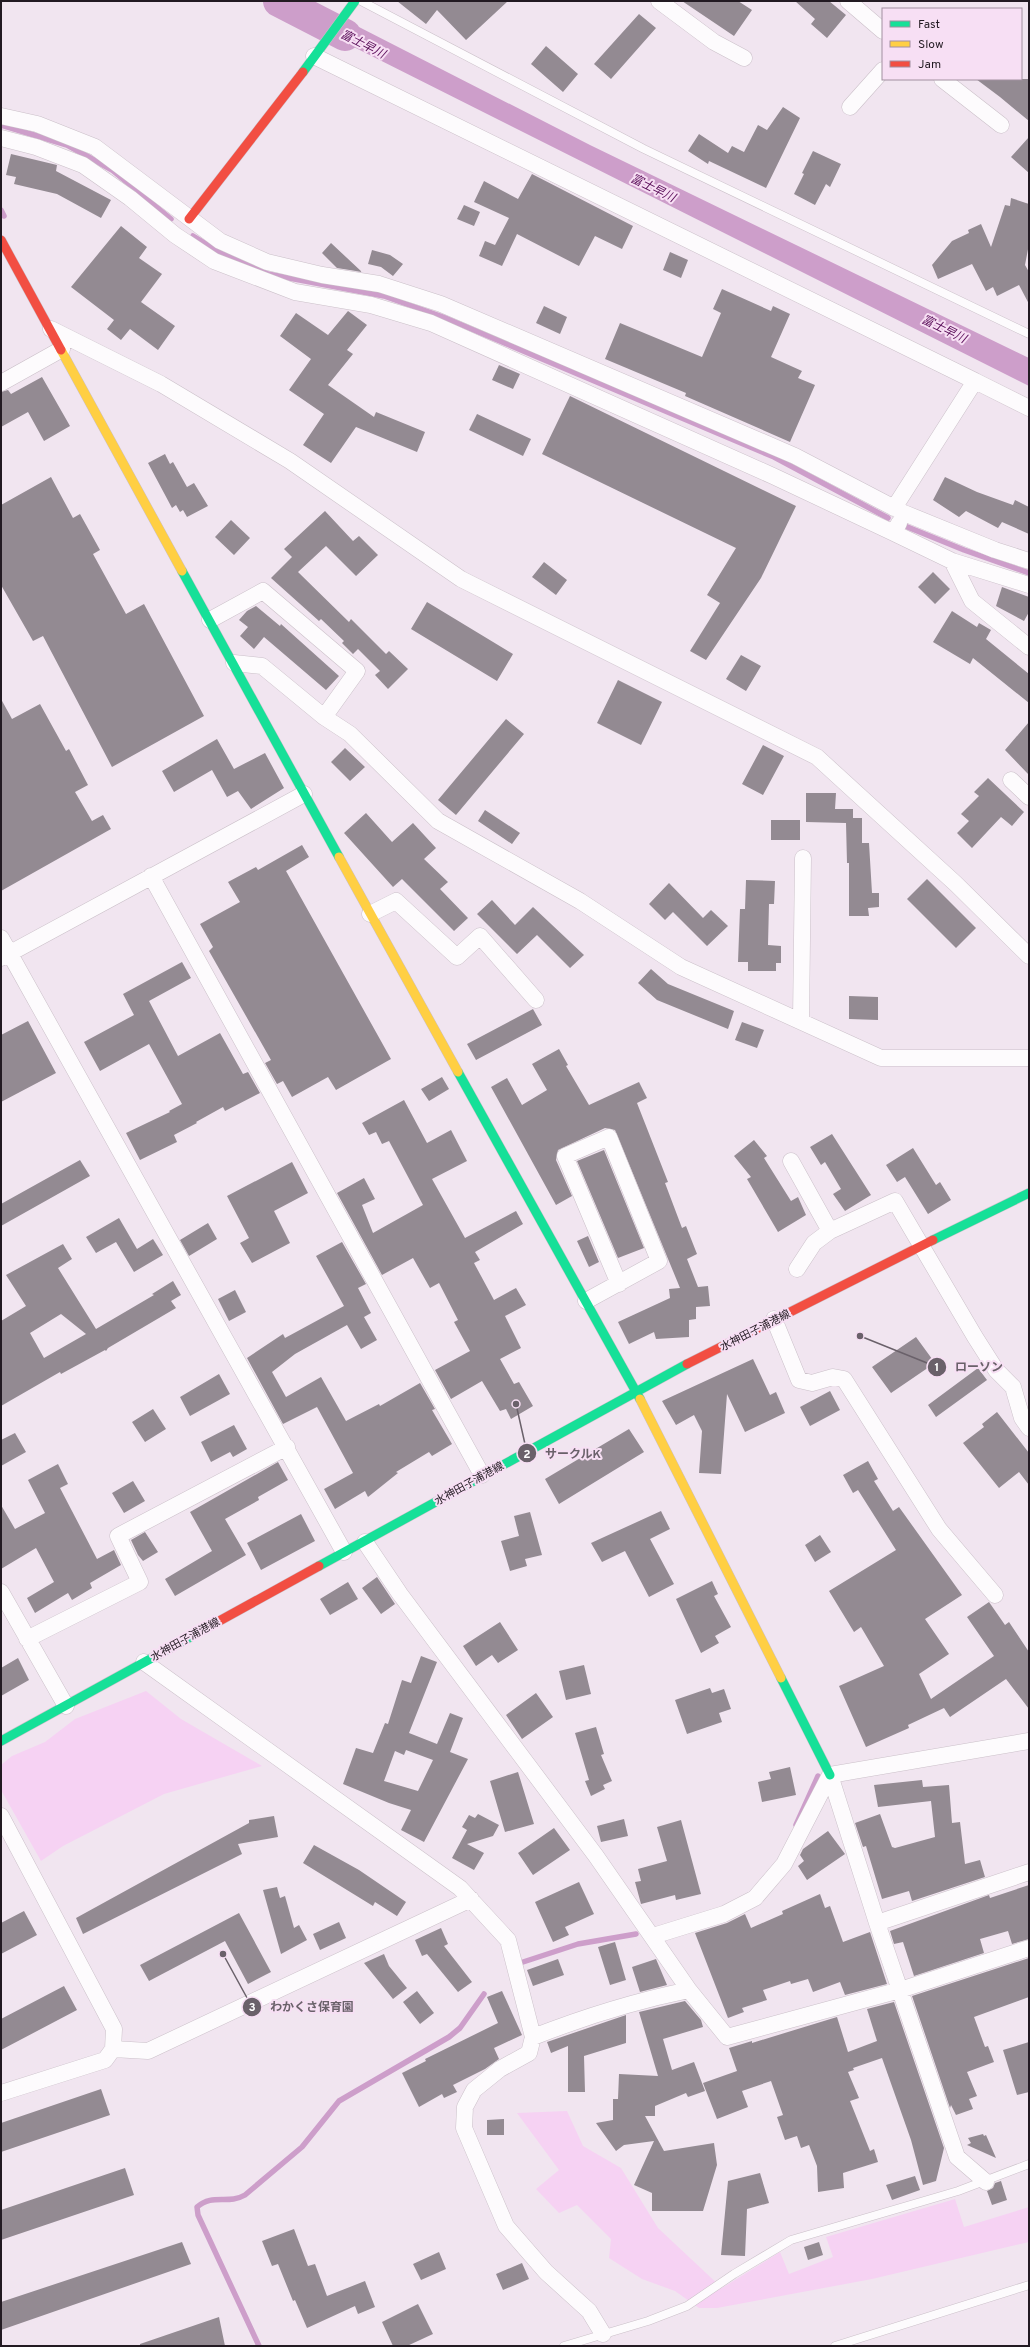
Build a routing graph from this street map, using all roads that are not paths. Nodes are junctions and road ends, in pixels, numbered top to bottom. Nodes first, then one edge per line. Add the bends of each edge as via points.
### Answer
1 (658, 1) edge
2 (848, 1) edge
3 (356, 2) edge
4 (882, 30) edge
5 (316, 54) junction
6 (744, 58) dead end
7 (882, 71) edge
8 (943, 80) edge
9 (850, 107) dead end
10 (1, 116) edge
11 (1001, 125) dead end
12 (1, 138) edge
13 (189, 219) junction
14 (175, 235) junction
15 (3, 248) edge
16 (51, 329) junction
17 (1029, 334) edge
18 (62, 349) junction
19 (975, 381) junction
20 (1, 383) edge
21 (1029, 408) edge
22 (899, 510) junction
23 (894, 533) junction
24 (952, 561) junction
25 (1029, 561) edge
26 (1029, 585) edge
27 (210, 620) junction
28 (1029, 647) edge
29 (234, 663) junction
30 (324, 717) junction
31 (1011, 780) dead end
32 (304, 794) junction
33 (1029, 797) edge
34 (803, 858) dead end
35 (151, 876) junction
36 (370, 914) junction
37 (1, 938) edge
38 (5, 956) edge
39 (1029, 956) edge
40 (536, 1000) dead end
41 (801, 1020) junction
42 (1029, 1058) edge
43 (791, 1161) dead end
44 (1029, 1193) edge
45 (830, 1231) junction
46 (923, 1246) junction
47 (797, 1269) dead end
48 (619, 1284) junction
49 (586, 1301) junction
50 (774, 1319) junction
51 (636, 1391) junction
52 (1029, 1428) edge
53 (287, 1447) junction
54 (482, 1475) junction
55 (365, 1542) junction
56 (344, 1552) junction
57 (1, 1592) edge
58 (995, 1595) dead end
59 (27, 1640) junction
60 (144, 1662) junction
61 (66, 1706) junction
62 (1, 1741) edge
63 (1029, 1741) edge
64 (830, 1775) junction
65 (1, 1816) edge
66 (1029, 1872) edge
67 (471, 1898) junction
68 (877, 1923) junction
69 (653, 1936) junction
70 (1029, 1948) edge
71 (689, 1990) junction
72 (900, 1990) junction
73 (533, 2037) junction
74 (114, 2049) junction
75 (1, 2093) edge
76 (1029, 2164) edge
77 (986, 2182) junction
78 (1029, 2285) edge
79 (603, 2334) junction
80 (564, 2346) edge
81 (835, 2346) edge

1 - 6 street via 714,42
2 - 4 street
3 - 5 street
3 - 17 lane via 644,149
5 - 13 street
5 - 19 street
7 - 9 street
8 - 11 street
10 - 13 street via 37,124 94,147 134,174
12 - 14 street via 36,147 83,165 130,198
13 - 14 street
13 - 22 street via 220,241 267,262 322,275 379,284 440,304 795,456
14 - 23 street via 214,261 294,292 371,306 431,323 766,472
15 - 16 street
16 - 18 street
16 - 39 street via 161,384 290,461 461,579 817,757 956,884
18 - 20 street
18 - 27 street
19 - 21 street
19 - 22 street
22 - 23 street
22 - 25 street via 995,550
23 - 24 street
24 - 26 street
24 - 28 street via 972,601
27 - 29 street
27 - 30 street via 263,591 332,648 357,671
29 - 30 street via 262,666
29 - 32 street
30 - 41 street via 350,734 438,821 580,901 681,967
31 - 33 street
32 - 35 street
32 - 36 street
34 - 41 street
35 - 38 street
35 - 54 street
36 - 40 street via 396,901 457,957 480,936
36 - 49 street
37 - 38 street
38 - 53 street
41 - 42 street via 882,1058
43 - 45 street
44 - 46 street, 水神田子浦港線
45 - 46 street via 895,1201
45 - 47 street via 814,1243
46 - 50 street, 水神田子浦港線
46 - 52 street via 975,1338 996,1370 1013,1387 1022,1418
48 - 48 street via 565,1156 609,1137 659,1261
48 - 49 street
49 - 51 street
50 - 51 street, 水神田子浦港線
50 - 58 street via 799,1380 812,1382 833,1376 844,1379 939,1529
51 - 54 street, 水神田子浦港線
51 - 64 street
53 - 56 street
53 - 59 street via 118,1536 140,1582
54 - 55 street, 水神田子浦港線
55 - 56 street, 水神田子浦港線
55 - 69 street via 400,1594
56 - 60 street, 水神田子浦港線
57 - 59 street
59 - 61 street
60 - 61 street, 水神田子浦港線
60 - 67 street
61 - 62 street, 水神田子浦港線
63 - 64 street
64 - 68 street
64 - 69 street via 784,1864 755,1898 724,1914
65 - 74 street via 114,2029
66 - 68 street
67 - 73 street via 508,1940
67 - 74 street via 148,2051
68 - 72 street
69 - 71 street
70 - 72 street
71 - 72 street via 727,2037
71 - 73 street via 642,1999 582,2017
72 - 77 street via 957,2157
73 - 79 street via 529,2053 500,2069 474,2090 465,2107 464,2128 506,2226 546,2272 589,2311
74 - 75 street via 105,2060
76 - 77 lane
77 - 79 lane via 791,2240 687,2306
78 - 81 lane
79 - 80 lane

